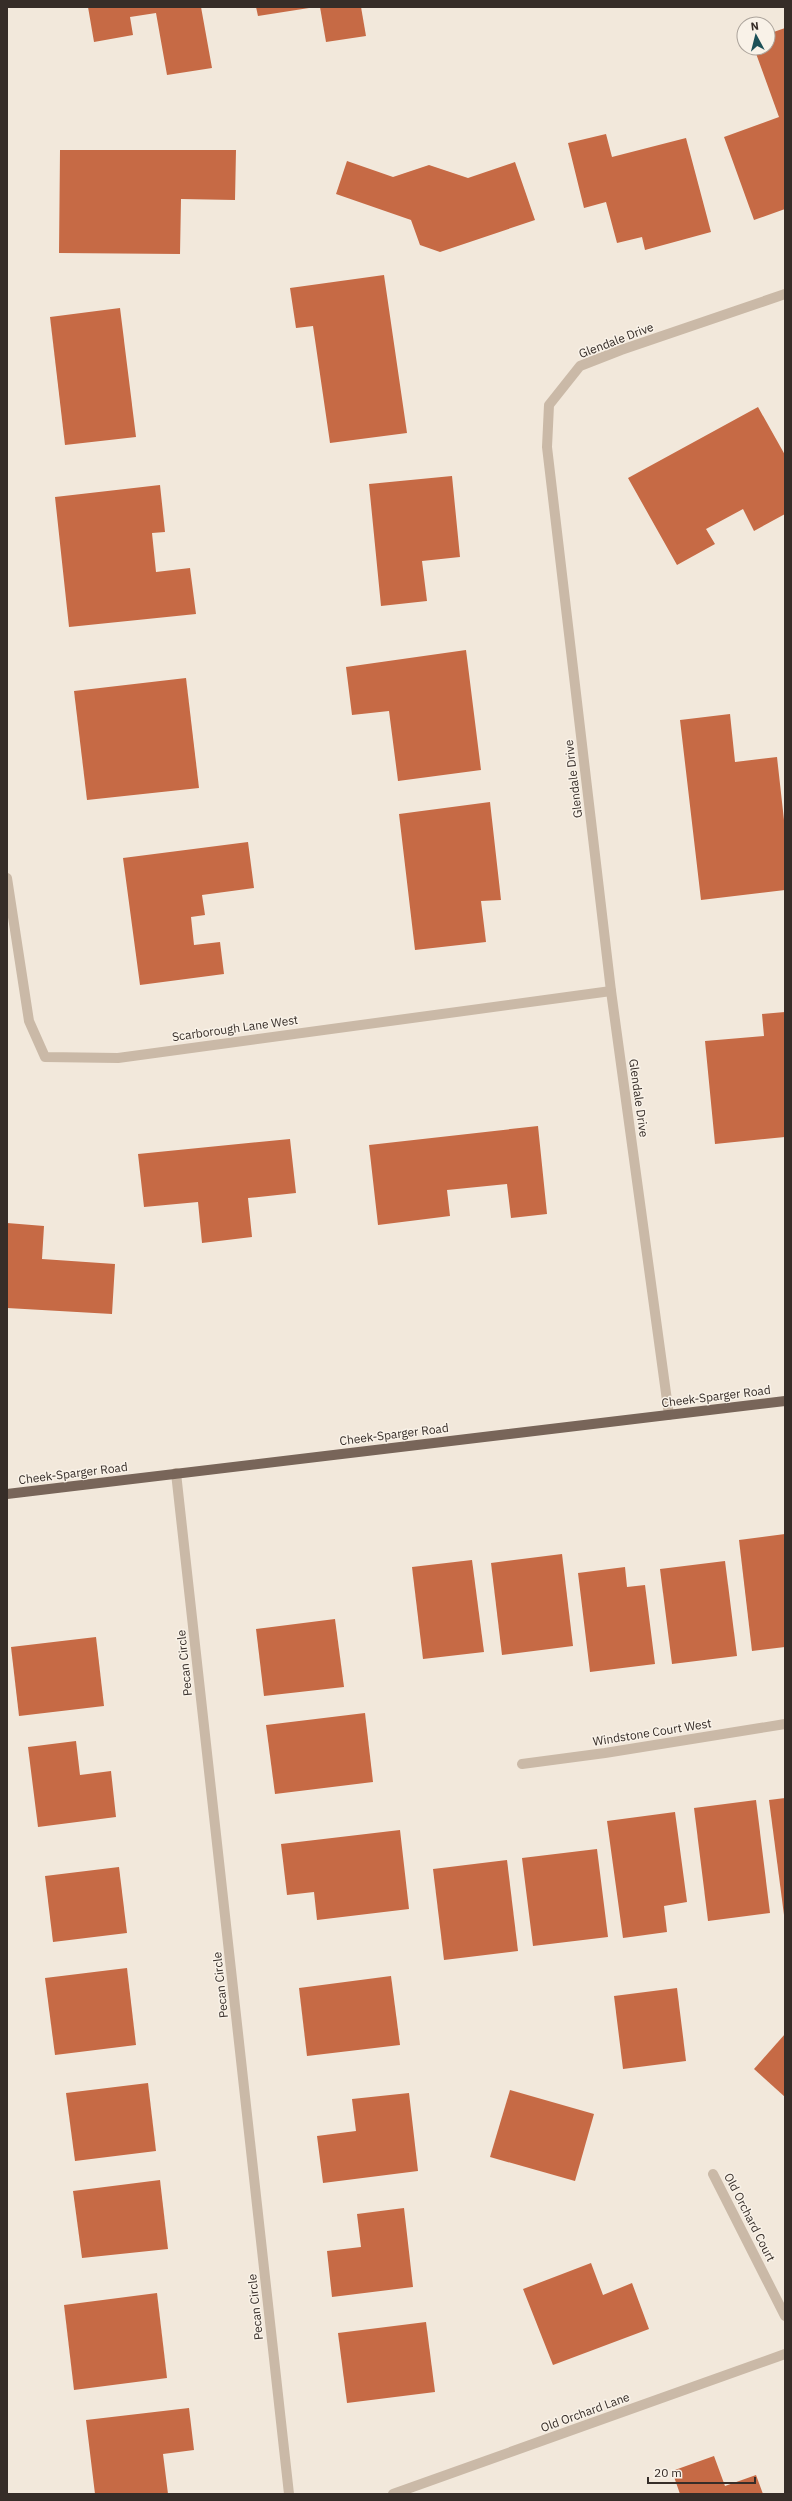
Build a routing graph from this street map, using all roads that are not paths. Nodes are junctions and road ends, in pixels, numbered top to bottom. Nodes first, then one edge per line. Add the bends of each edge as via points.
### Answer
1 (785, 294) edge
2 (7, 878) edge
3 (611, 992) junction
4 (785, 1401) edge
5 (669, 1415) junction
6 (176, 1473) junction
7 (7, 1494) edge
8 (785, 1724) edge
9 (522, 1764) dead end
10 (713, 2174) dead end
11 (785, 2316) edge
12 (785, 2354) edge
13 (289, 2494) edge
14 (393, 2494) edge

1 - 3 street, Glendale Drive via 580,366 549,405 547,447
2 - 3 street, Scarborough Lane West via 28,1020 45,1057 118,1058
3 - 5 street, Glendale Drive
4 - 5 main road, Cheek-Sparger Road
5 - 6 main road, Cheek-Sparger Road
6 - 7 main road, Cheek-Sparger Road
6 - 13 street, Pecan Circle
8 - 9 street, Windstone Court West
10 - 11 street, Old Orchard Court
12 - 14 street, Old Orchard Lane

